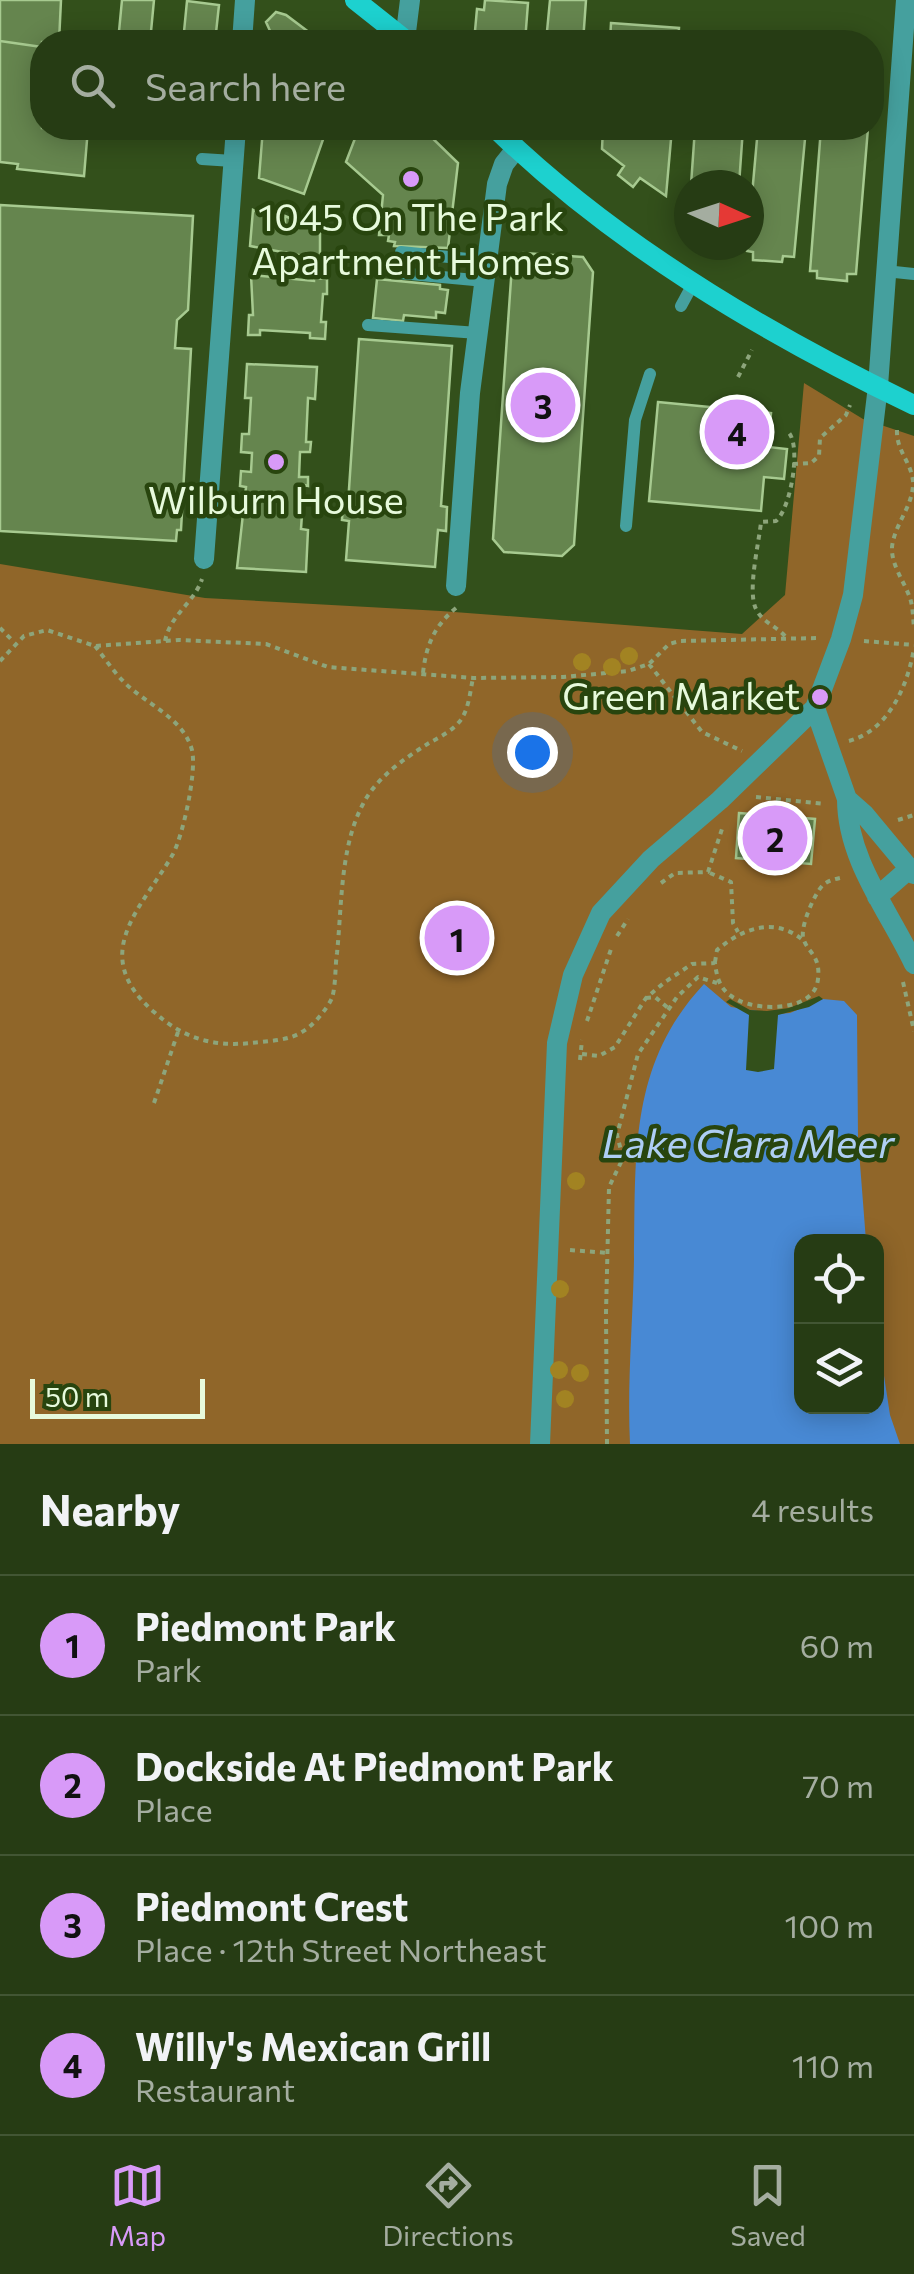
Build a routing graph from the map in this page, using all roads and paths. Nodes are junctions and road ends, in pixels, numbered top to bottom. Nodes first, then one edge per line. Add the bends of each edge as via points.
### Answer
1 (245, 0) edge
2 (355, 0) edge
3 (410, 0) edge
4 (906, 0) edge
5 (243, 30) edge
6 (392, 30) edge
7 (407, 30) edge
8 (235, 140) edge
9 (508, 140) edge
10 (516, 148) junction
11 (202, 158) dead end
12 (233, 161) junction
13 (401, 252) dead end
14 (486, 271) junction
15 (885, 271) junction
16 (398, 273) dead end
17 (914, 274) edge
18 (694, 282) junction
19 (681, 306) dead end
20 (368, 324) dead end
21 (478, 334) junction
22 (752, 350) dead end
23 (650, 374) dead end
24 (738, 377) dead end
25 (878, 386) junction
26 (914, 404) edge
27 (850, 405) dead end
28 (897, 430) dead end
29 (789, 432) dead end
30 (792, 464) junction
31 (626, 526) dead end
32 (204, 560) joint
33 (456, 586) dead end
34 (456, 607) dead end
35 (0, 628) edge
36 (914, 628) edge
37 (785, 636) junction
38 (841, 639) junction
39 (166, 641) junction
40 (15, 643) junction
41 (95, 646) junction
42 (914, 646) edge
43 (0, 660) edge
44 (649, 664) junction
45 (423, 674) junction
46 (473, 678) junction
47 (815, 708) junction
48 (830, 746) junction
49 (764, 760) junction
50 (750, 796) dead end
51 (847, 799) junction
52 (828, 814) dead end
53 (727, 820) dead end
54 (845, 865) dead end
55 (708, 872) junction
56 (912, 872) edge
57 (654, 887) dead end
58 (877, 896) junction
59 (636, 906) dead end
60 (738, 932) junction
61 (804, 940) junction
62 (715, 963) junction
63 (914, 964) edge
64 (718, 983) junction
65 (646, 998) junction
66 (669, 1008) junction
67 (178, 1032) junction
68 (581, 1054) junction
69 (578, 1068) dead end
70 (154, 1102) dead end
71 (570, 1240) dead end
72 (570, 1250) junction
73 (608, 1253) junction
74 (569, 1263) dead end
75 (540, 1444) edge
76 (607, 1444) edge

1 - 5 street
2 - 6 main road
3 - 7 street
4 - 15 street
8 - 12 street
9 - 10 main road
10 - 14 street via 498,184
10 - 18 main road
11 - 12 lane
12 - 32 street
13 - 14 lane
14 - 16 lane
14 - 21 street
15 - 17 lane
15 - 25 street
18 - 19 lane
18 - 25 main road
20 - 21 lane
21 - 33 street
22 - 24 path
23 - 31 lane via 635,420
25 - 26 main road
25 - 38 street via 860,554
27 - 30 path via 820,438 819,456
28 - 36 path via 913,487 892,549
29 - 30 path via 795,442
30 - 37 path via 786,510 776,521 761,522 753,596 765,621
32 - 39 path via 200,588 168,627
34 - 45 path via 432,636
35 - 40 path
37 - 38 path
37 - 44 path via 680,641
38 - 42 path
38 - 47 street
39 - 41 path
39 - 45 path via 266,644 328,667
40 - 41 path via 47,630
40 - 43 path
41 - 67 path via 124,683 166,714 192,750 179,842 125,931 124,960 134,994
42 - 48 path via 902,690 886,716 860,738
44 - 46 path via 605,675
44 - 49 path via 702,732
45 - 46 path
46 - 67 path via 460,720 406,758 364,800 344,876 332,998 318,1017 302,1033 279,1040 206,1043
47 - 48 street
47 - 49 street
48 - 51 street
49 - 75 street via 602,912 573,976 557,1044
50 - 52 path via 824,802
51 - 56 street
51 - 58 street via 849,828
53 - 55 path
54 - 61 path via 848,876 819,890
55 - 57 path via 675,873
55 - 60 path via 731,882
56 - 58 street
58 - 63 street
59 - 68 path via 614,940
60 - 61 path via 790,929
60 - 62 path via 717,950
61 - 64 path via 816,956 818,981 800,1000 754,1006
62 - 64 path
62 - 65 path via 692,964
64 - 66 path via 698,978
65 - 66 path
65 - 68 path via 615,1046 599,1056
66 - 73 path via 638,1054 617,1134 622,1158 610,1187
67 - 70 path
68 - 69 path
71 - 72 path
72 - 73 path
72 - 74 path
73 - 76 path

